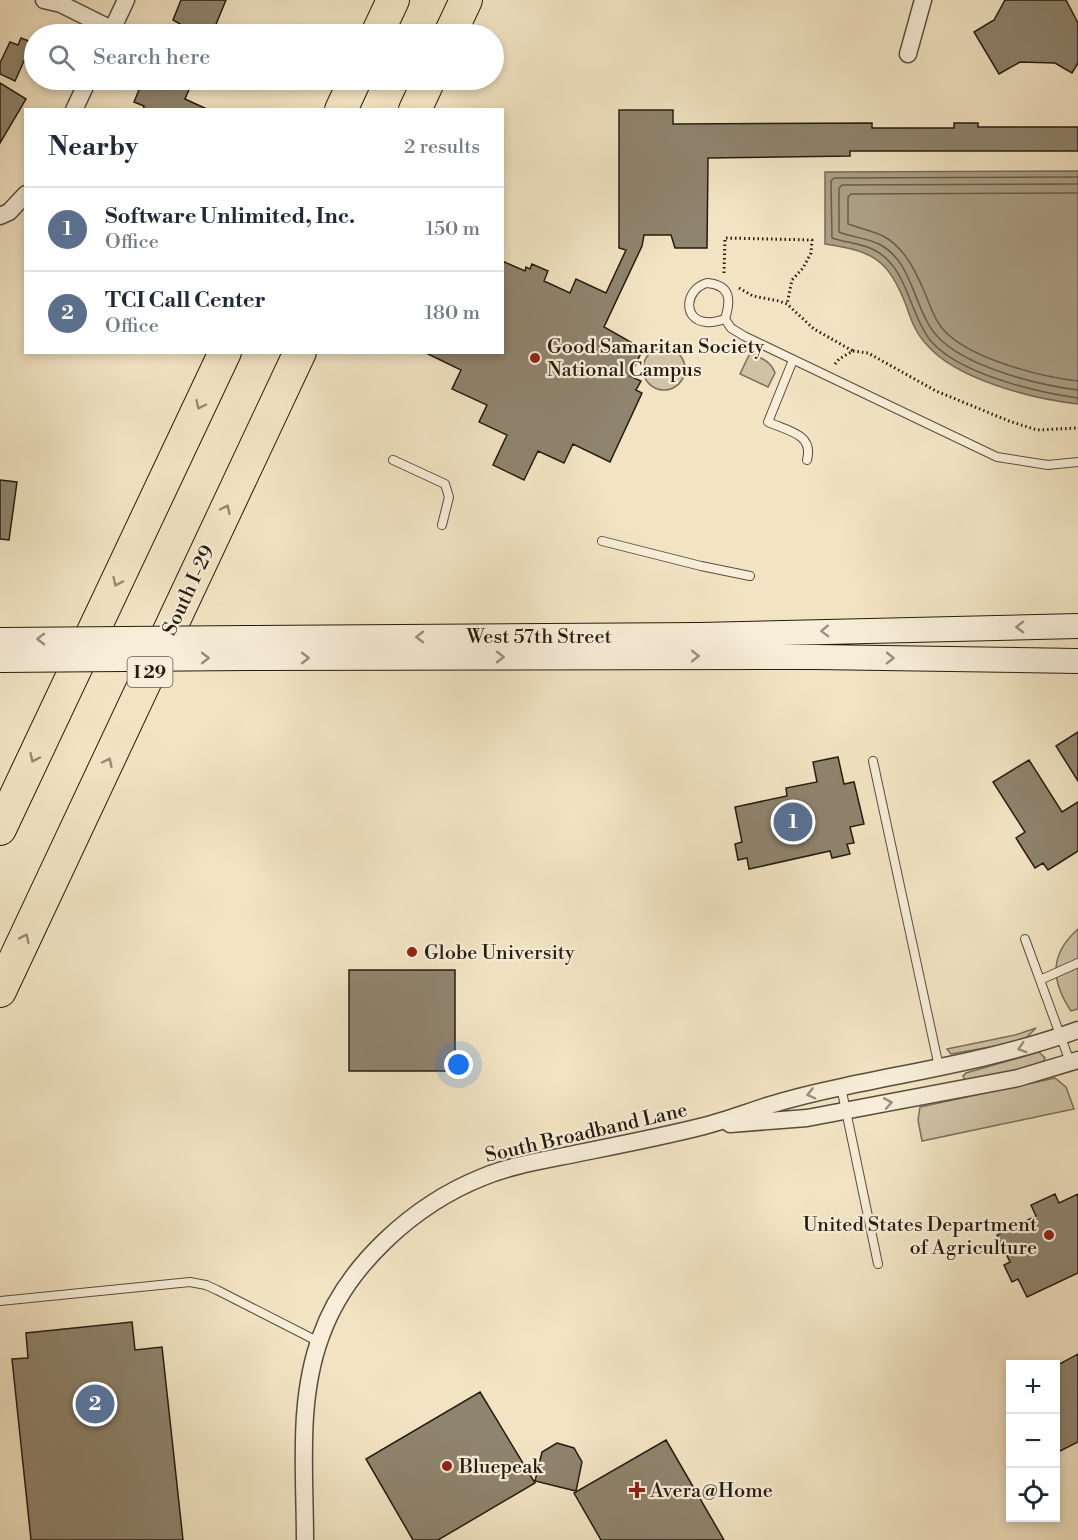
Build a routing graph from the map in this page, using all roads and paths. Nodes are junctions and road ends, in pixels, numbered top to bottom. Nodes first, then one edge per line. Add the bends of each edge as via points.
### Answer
1 (44, 0) edge
2 (126, 0) edge
3 (393, 0) edge
4 (466, 0) edge
5 (923, 0) edge
6 (97, 24) edge
7 (116, 24) edge
8 (382, 24) edge
9 (455, 24) edge
10 (908, 54) dead end
11 (83, 90) edge
12 (350, 90) edge
13 (424, 90) edge
14 (75, 108) edge
15 (342, 108) edge
16 (416, 108) edge
17 (24, 196) edge
18 (0, 216) edge
19 (720, 276) dead end
20 (736, 285) dead end
21 (788, 304) junction
22 (725, 319) junction
23 (853, 351) junction
24 (224, 354) edge
25 (299, 354) edge
26 (793, 360) junction
27 (828, 376) junction
28 (1078, 428) edge
29 (393, 460) dead end
30 (807, 460) dead end
31 (1078, 462) edge
32 (442, 525) dead end
33 (602, 541) dead end
34 (750, 576) dead end
35 (1078, 626) edge
36 (0, 640) edge
37 (247, 648) junction
38 (0, 660) edge
39 (1078, 661) edge
40 (873, 761) dead end
41 (0, 829) edge
42 (1025, 939) dead end
43 (1078, 963) edge
44 (1040, 980) junction
45 (0, 991) edge
46 (1078, 1030) edge
47 (1062, 1036) junction
48 (1074, 1061) edge
49 (939, 1067) junction
50 (841, 1087) junction
51 (846, 1111) junction
52 (706, 1126) junction
53 (878, 1264) dead end
54 (0, 1301) edge
55 (319, 1342) junction
56 (305, 1540) edge

1 - 6 street via 61,4
2 - 7 street
3 - 8 highway
4 - 9 highway
5 - 10 street
11 - 14 street
12 - 15 highway
13 - 16 highway
17 - 18 street
19 - 21 path via 723,278 725,238 812,240 811,254 792,280
20 - 21 path via 753,296
21 - 23 path via 814,329
22 - 22 lane via 708,323 696,318 689,307 695,288 707,283 725,290 729,302
22 - 26 lane via 744,336
23 - 27 path via 839,359
23 - 28 path via 868,353 936,391 1009,421 1037,430
24 -> 41 highway
45 -> 25 highway, South I-29 / I 29
26 - 27 lane
26 - 30 lane via 768,422 805,439 810,449
27 - 31 lane via 997,457 1048,465
29 - 32 lane via 445,484 449,497
33 - 34 lane
35 -> 37 main road, West 57th Street
37 -> 36 main road, West 57th Street, bridge
38 -> 37 main road, West 57th Street, bridge
37 -> 39 main road, West 57th Street
40 - 49 lane
42 - 44 lane
43 - 44 lane
44 - 47 lane
46 - 47 street, South Broadband Lane
47 - 48 lane
47 -> 49 street, South Broadband Lane
51 -> 48 street, South Broadband Lane via 1018,1078
49 - 50 street, South Broadband Lane
50 - 51 lane
50 -> 52 street, South Broadband Lane
51 - 52 street, South Broadband Lane
51 - 53 lane
52 - 55 street, South Broadband Lane via 532,1162 483,1177 438,1200 398,1228 366,1261 341,1295
54 - 55 lane via 190,1282 217,1290
55 - 56 street, South Broadband Lane via 306,1402

